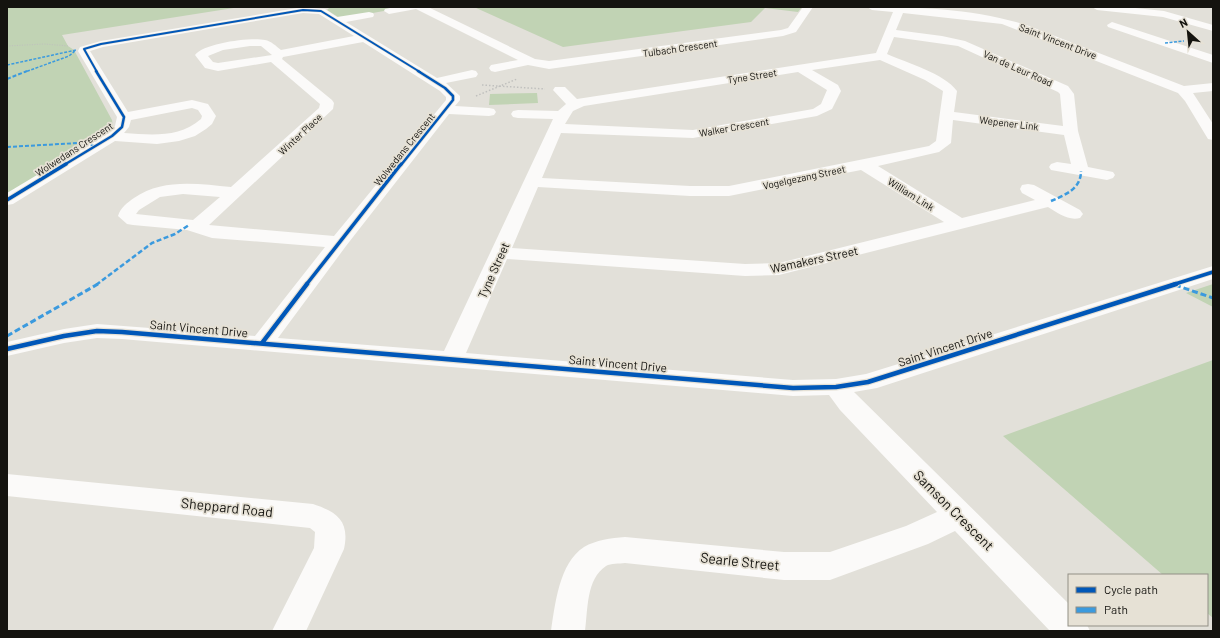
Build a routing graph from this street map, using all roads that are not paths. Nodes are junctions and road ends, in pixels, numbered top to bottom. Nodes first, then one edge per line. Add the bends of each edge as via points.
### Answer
1 (325, 7) edge
2 (413, 7) edge
3 (420, 7) edge
4 (808, 7) edge
5 (872, 7) edge
6 (1097, 7) edge
7 (310, 10) junction
8 (899, 10) junction
9 (389, 11) dead end
10 (369, 15) dead end
11 (336, 20) junction
12 (1112, 25) dead end
13 (1213, 28) edge
14 (890, 33) junction
15 (364, 38) junction
16 (276, 56) junction
17 (881, 56) junction
18 (1213, 59) edge
19 (496, 68) dead end
20 (538, 68) junction
21 (800, 68) junction
22 (472, 74) dead end
23 (440, 81) junction
24 (1213, 87) edge
25 (560, 90) road end
26 (1183, 90) junction
27 (574, 104) junction
28 (448, 107) junction
29 (489, 112) dead end
30 (518, 114) dead end
31 (946, 114) junction
32 (124, 117) junction
33 (559, 121) junction
34 (1071, 131) junction
35 (112, 136) junction
36 (1213, 136) edge
37 (863, 164) junction
38 (1057, 167) dead end
39 (1081, 171) junction
40 (1107, 175) dead end
41 (532, 182) junction
42 (1028, 189) dead end
43 (235, 193) junction
44 (7, 200) edge
45 (1051, 201) junction
46 (1074, 214) dead end
47 (959, 224) junction
48 (196, 227) junction
49 (340, 242) junction
50 (500, 253) junction
51 (1213, 272) edge
52 (262, 343) junction
53 (7, 349) edge
54 (452, 359) junction
55 (836, 387) junction
56 (7, 485) edge
57 (959, 515) junction
58 (1068, 626) edge
59 (289, 631) edge
60 (568, 631) edge

1 - 7 street
2 - 9 street
3 - 20 street, Tulbach Crescent
4 - 20 street, Tulbach Crescent via 792,30 783,33
5 - 8 street, Saint Vincent Drive
6 - 13 street via 1164,14
7 - 11 street via 320,11
7 - 32 street, Wolwedans Crescent via 101,44 84,49
8 - 14 street
8 - 26 street, Saint Vincent Drive via 1005,17
10 - 11 street
11 - 15 street
12 - 18 street
14 - 17 street
14 - 34 street, Van de Leur Road via 961,43 1057,86 1067,94
15 - 16 street, Winter Place
15 - 23 street
16 - 16 street, Winter Place via 266,44 253,42 212,50 201,55 209,65 218,67
16 - 43 street, Winter Place via 276,60 327,103 326,109
17 - 21 street, Tyne Street
17 - 31 street, Vogelgezang Street via 946,86 950,91
19 - 20 street, Tulbach Crescent
21 - 27 street, Tyne Street
21 - 33 street, Walker Crescent via 833,88 827,106 817,112 693,134
22 - 23 street
23 - 28 street via 452,96
24 - 26 street
25 - 27 street
26 - 36 street
27 - 33 street, Tyne Street
28 - 29 street, Wolwedans Crescent
28 - 49 street, Wolwedans Crescent
30 - 33 street
31 - 34 street, Wepener Link
31 - 37 street, Vogelgezang Street via 943,143 939,146 924,152
32 - 35 street, Wolwedans Crescent via 122,127
32 - 35 street, Wolwedans Crescent via 192,104 203,106 210,116 194,131 179,137 162,139
33 - 41 street, Tyne Street
34 - 39 street, Van de Leur Road
35 - 44 street, Wolwedans Crescent
37 - 41 street, Vogelgezang Street via 723,191
37 - 47 street, William Link
38 - 39 street
39 - 40 street
41 - 50 street, Tyne Street
42 - 45 street
43 - 48 street, Winter Place
43 - 48 street via 162,190 148,196 127,212 127,216 133,220 179,223
45 - 46 street
45 - 47 street, Wamakers Street
47 - 50 street, Wamakers Street via 794,266 764,270
48 - 49 street via 212,232
49 - 52 street, Wolwedans Crescent
50 - 54 street, Tyne Street
51 - 55 street, Saint Vincent Drive via 868,382
52 - 53 street, Saint Vincent Drive via 97,331
52 - 54 street, Saint Vincent Drive
54 - 55 street, Saint Vincent Drive via 794,388
55 - 57 street, Samson Crescent via 849,404
56 - 59 street, Sheppard Road via 305,515 321,519 327,524 332,539
57 - 58 street, Samson Crescent
57 - 60 street, Searle Street via 917,535 830,566 784,566 625,550 604,552 586,563 580,571

